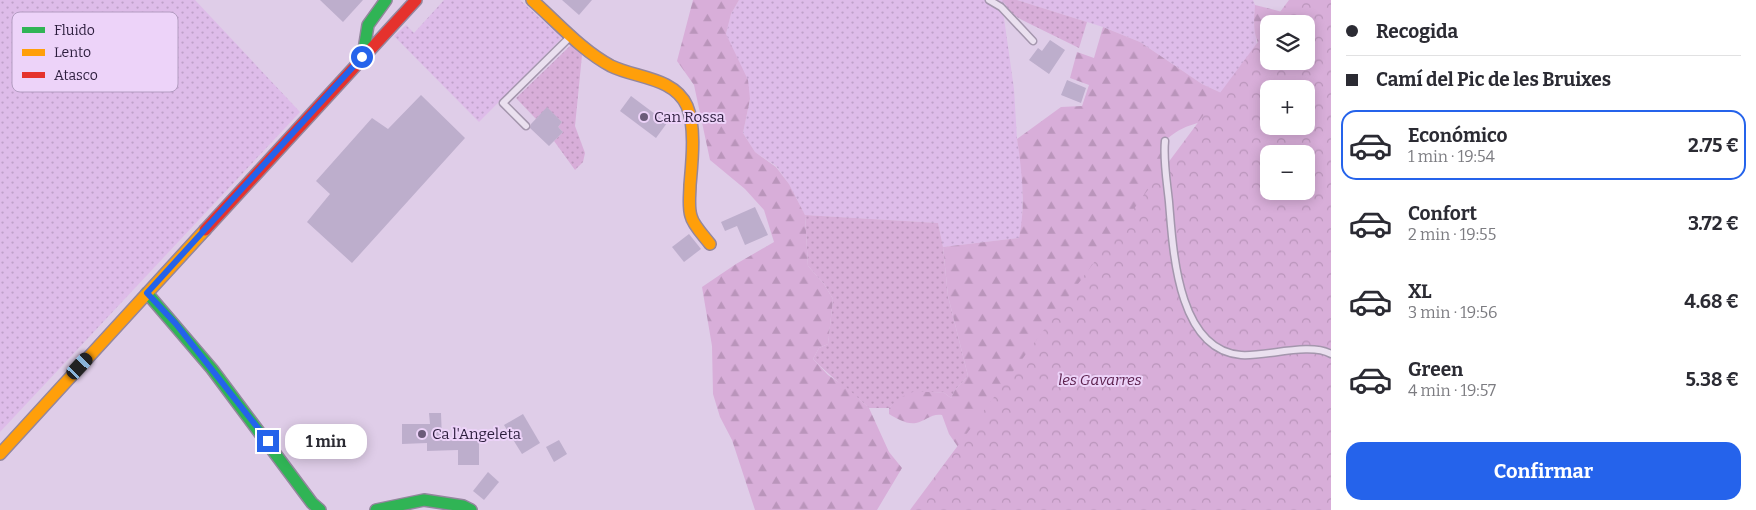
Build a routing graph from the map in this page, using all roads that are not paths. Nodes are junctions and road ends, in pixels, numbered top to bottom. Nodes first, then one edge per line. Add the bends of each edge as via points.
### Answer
1 (386, 0) edge
2 (416, 0) edge
3 (532, 0) edge
4 (989, 0) edge
5 (572, 35) junction
6 (1033, 40) dead end
7 (362, 57) junction
8 (526, 126) dead end
9 (1165, 141) dead end
10 (710, 244) dead end
11 (147, 293) junction
12 (1331, 354) edge
13 (0, 454) edge
14 (320, 510) edge
15 (376, 510) edge
16 (471, 510) edge

1 - 7 street via 368,25
2 - 7 street
3 - 5 street
4 - 6 lane
5 - 8 lane via 503,103
5 - 10 street via 612,65 662,82 678,92 687,106 691,124 691,218
7 - 11 street
9 - 12 lane via 1178,276 1193,322 1202,335 1220,349 1241,355 1312,349
11 - 13 street
11 - 14 street via 188,338
15 - 16 street via 424,500

